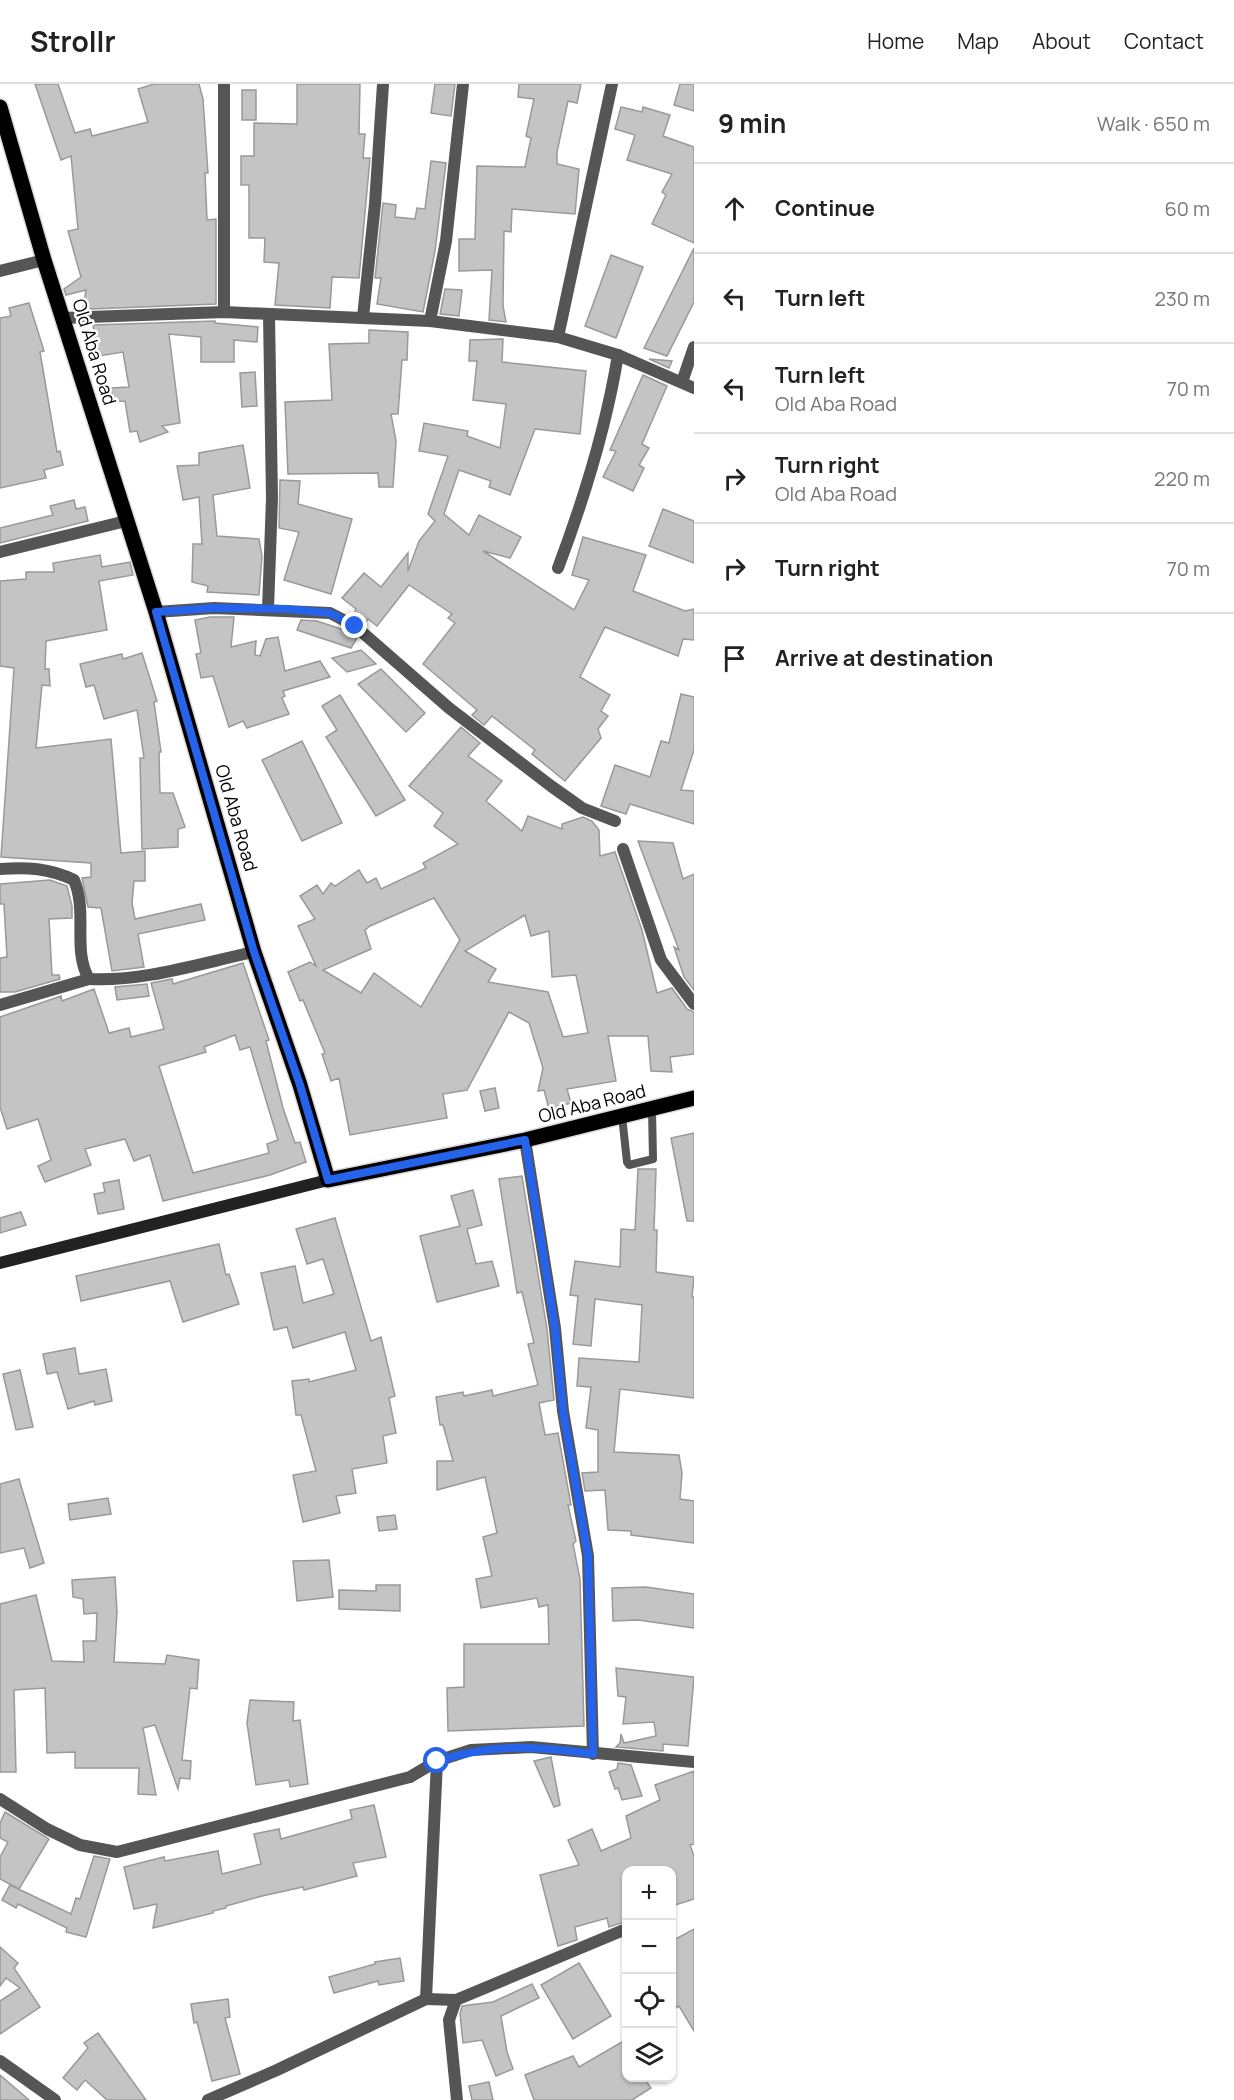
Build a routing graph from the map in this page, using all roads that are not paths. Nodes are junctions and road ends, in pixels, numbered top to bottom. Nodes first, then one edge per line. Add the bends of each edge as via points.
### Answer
1 (224, 84) edge
2 (382, 84) edge
3 (463, 84) edge
4 (612, 84) edge
5 (0, 107) edge
6 (44, 260) junction
7 (0, 271) edge
8 (224, 312) junction
9 (269, 315) junction
10 (363, 317) junction
11 (63, 318) junction
12 (430, 321) junction
13 (558, 337) junction
14 (694, 347) edge
15 (618, 355) junction
16 (682, 382) junction
17 (694, 388) edge
18 (126, 521) junction
19 (0, 552) edge
20 (558, 568) dead end
21 (268, 609) junction
22 (156, 612) junction
23 (615, 821) dead end
24 (623, 849) dead end
25 (0, 869) edge
26 (254, 952) junction
27 (89, 979) junction
28 (694, 1004) edge
29 (0, 1005) edge
30 (694, 1098) edge
31 (652, 1109) junction
32 (622, 1116) junction
33 (525, 1140) junction
34 (328, 1180) junction
35 (0, 1263) edge
36 (593, 1754) junction
37 (437, 1761) junction
38 (694, 1762) edge
39 (0, 1799) edge
40 (622, 1931) edge
41 (426, 2000) junction
42 (456, 2000) junction
43 (0, 2061) edge
44 (55, 2100) edge
45 (208, 2100) edge
46 (457, 2100) edge

1 - 8 street
2 - 10 street
3 - 12 street via 446,241
4 - 13 street
5 - 6 main road, Old Aba Road
6 - 7 street
6 - 11 main road, Old Aba Road
8 - 9 street
8 - 11 street
9 - 10 street
9 - 21 street via 272,498
10 - 12 street
11 - 18 main road, Old Aba Road
12 - 13 street
13 - 15 street
14 - 16 street
15 - 16 street
15 - 20 street via 607,413
16 - 17 street
18 - 19 street
18 - 22 main road, Old Aba Road
21 - 22 street
21 - 23 street via 330,613 355,626 450,708 551,786 582,808
22 - 26 main road, Old Aba Road
24 - 28 street via 661,960
25 - 27 street via 55,871 74,880 81,918 81,966
26 - 27 street via 164,971
26 - 34 main road, Old Aba Road
27 - 29 street
30 - 31 main road, Old Aba Road
31 - 32 main road, Old Aba Road
31 - 32 lane via 653,1159 645,1162 627,1162
32 - 33 main road, Old Aba Road
33 - 34 main road, Old Aba Road
33 - 36 street via 555,1328 563,1411 588,1556
34 - 35 street
36 - 37 street via 531,1747 471,1750
36 - 38 street
37 - 39 street via 410,1777 117,1852 80,1845
37 - 41 street
40 - 42 street
41 - 42 street
41 - 45 street
42 - 46 street via 449,2020
43 - 44 street

